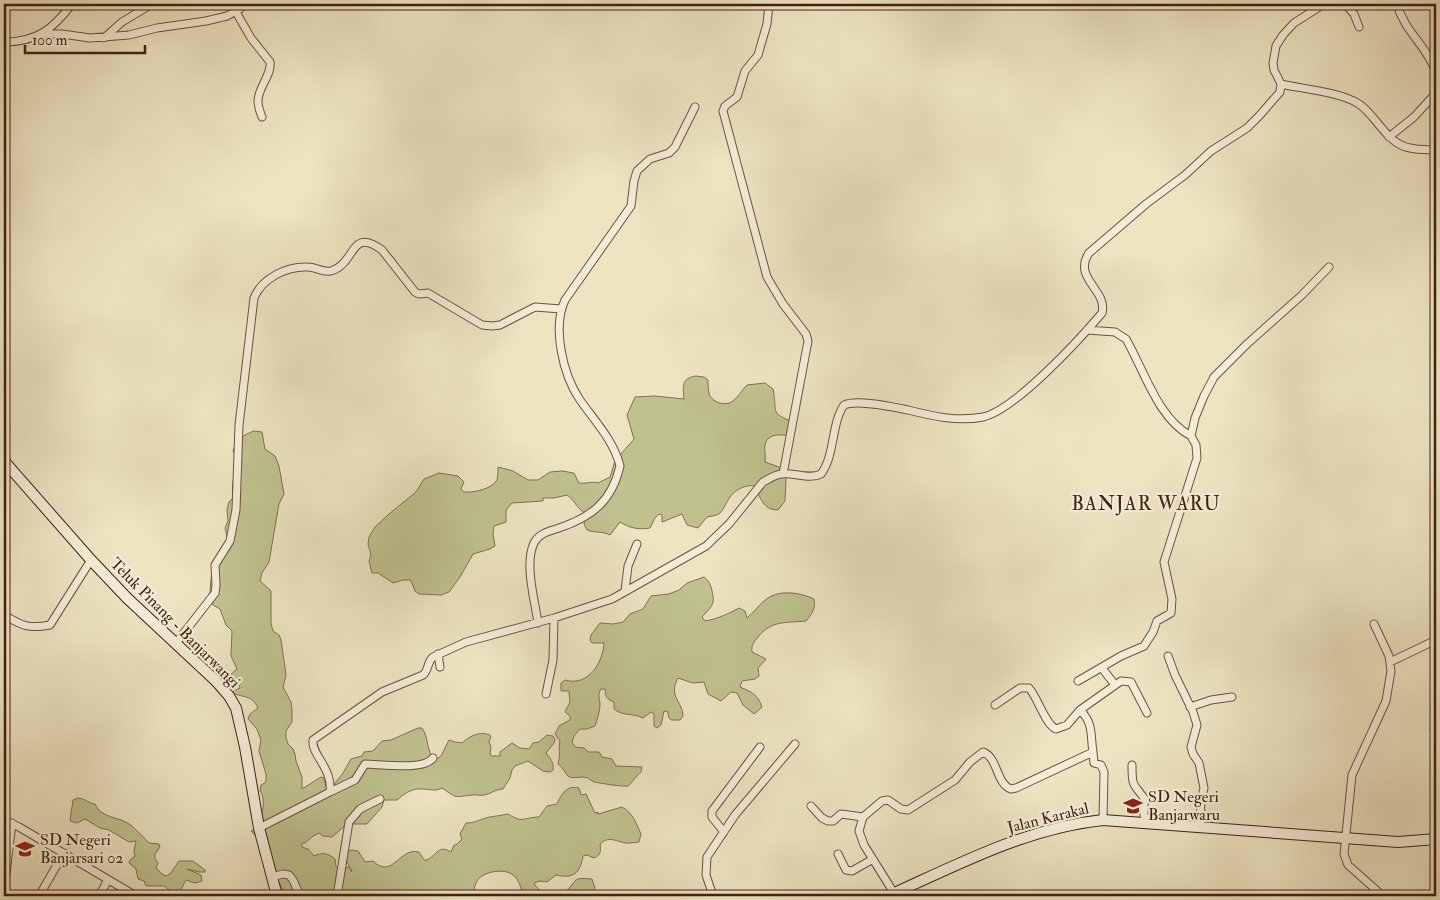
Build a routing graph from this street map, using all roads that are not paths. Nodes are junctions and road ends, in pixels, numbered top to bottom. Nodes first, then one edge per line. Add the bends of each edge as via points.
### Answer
1 (72, 4) edge
2 (152, 4) edge
3 (244, 4) edge
4 (769, 4) edge
5 (1324, 4) edge
6 (1345, 4) edge
7 (1397, 4) edge
8 (236, 12) junction
9 (1359, 27) dead end
10 (43, 34) junction
11 (104, 38) junction
12 (4, 42) edge
13 (1436, 72) edge
14 (1281, 84) junction
15 (1436, 93) edge
16 (695, 107) dead end
17 (262, 117) dead end
18 (1389, 137) junction
19 (1436, 150) edge
20 (1329, 267) dead end
21 (561, 309) junction
22 (1087, 330) junction
23 (1191, 436) junction
24 (4, 463) edge
25 (783, 474) junction
26 (637, 544) dead end
27 (91, 560) junction
28 (625, 590) junction
29 (4, 615) edge
30 (554, 618) junction
31 (538, 622) junction
32 (1374, 624) dead end
33 (1436, 640) edge
34 (176, 643) junction
35 (438, 654) junction
36 (1168, 656) dead end
37 (1390, 662) junction
38 (440, 666) dead end
39 (1102, 668) junction
40 (1078, 681) dead end
41 (1115, 685) junction
42 (546, 694) dead end
43 (1232, 697) dead end
44 (995, 705) dead end
45 (1190, 707) junction
46 (1080, 710) junction
47 (1147, 713) dead end
48 (794, 744) dead end
49 (760, 747) dead end
50 (1093, 752) junction
51 (433, 758) dead end
52 (1132, 765) dead end
53 (330, 792) junction
54 (380, 799) dead end
55 (811, 806) dead end
56 (863, 817) junction
57 (4, 820) edge
58 (1102, 820) junction
59 (12, 823) junction
60 (1151, 824) junction
61 (259, 828) junction
62 (1200, 828) junction
63 (724, 832) junction
64 (1345, 839) junction
65 (1436, 839) edge
66 (64, 853) junction
67 (838, 854) dead end
68 (872, 859) junction
69 (271, 877) junction
70 (108, 880) junction
71 (4, 890) edge
72 (891, 895) edge
73 (39, 896) edge
74 (99, 896) edge
75 (136, 896) edge
76 (277, 896) edge
77 (300, 896) edge
78 (337, 896) edge
79 (713, 896) edge
80 (1383, 896) edge

1 - 10 street
2 - 11 street via 122,22
3 - 8 street
4 - 25 street via 758,55 744,72 737,97 725,106 723,112 767,277 808,337
5 - 14 street via 1294,23 1279,42 1273,64
6 - 9 street
7 - 13 street via 1404,23 1428,55
8 - 11 street via 206,21
8 - 17 street via 270,62 259,94
10 - 11 street
10 - 12 street
14 - 18 street via 1352,100 1366,110
14 - 22 street via 1278,95 1247,128 1211,151 1089,254 1084,262 1085,272 1100,297 1103,310
15 - 18 street
16 - 21 street via 672,150 650,160 638,171 630,206
18 - 19 street via 1402,146
20 - 23 street via 1214,377 1195,418
21 - 31 street via 560,346 574,388 620,466 603,504 581,520 543,534 534,542 530,570
21 - 34 street via 535,307 500,325 482,325 428,293 415,292 382,250 365,242 358,244 341,266 332,270 292,269 263,283 254,298 232,534 214,565 215,593
22 - 23 street via 1115,332 1126,339 1165,412 1178,428
22 - 25 street via 1038,380 988,415 942,418 897,408 846,404 820,474
23 - 39 street via 1197,458 1164,562 1172,610 1157,621 1144,646
24 - 27 main road, Teluk Pinang - Banjarwangi
25 - 28 street via 763,482 706,546
26 - 28 street via 628,566
27 - 29 street via 50,626 27,627
27 - 34 main road, Teluk Pinang - Banjarwangi
28 - 30 street via 612,599
30 - 31 street
30 - 42 street via 553,660
31 - 35 street via 466,642
32 - 37 street
33 - 37 street
34 - 61 main road, Teluk Pinang - Banjarwangi via 223,688 236,708
35 - 38 street
35 - 53 street via 430,659 424,675 382,692 313,740 329,776
36 - 45 street
37 - 64 street via 1386,700 1352,774
39 - 40 street
39 - 41 street
41 - 46 street
41 - 47 street via 1131,682
43 - 45 street
44 - 46 street via 1020,688 1029,688 1056,729 1067,725
45 - 62 street via 1197,727 1191,751 1199,763 1204,788
46 - 50 street via 1091,725
48 - 63 street
49 - 63 street via 712,811 712,817
50 - 56 street via 1013,789 1007,787 990,757 983,752 955,780 908,810 886,799
50 - 58 street via 1094,763 1101,765 1104,772
51 - 53 street via 426,764 365,764 356,780
52 - 60 street via 1133,784 1143,797 1143,815
53 - 61 street
54 - 78 street via 360,809 348,822
55 - 56 street via 828,821 841,814
56 - 68 street via 859,831
57 - 59 street
58 - 60 main road, Jalan Karakal
58 - 72 main road, Jalan Karakal via 1080,822 1015,840
59 - 66 street
59 - 71 street
60 - 62 main road, Jalan Karakal
61 - 69 main road, Teluk Pinang - Banjarwangi
62 - 64 main road, Jalan Karakal
63 - 79 street via 707,857 706,875
64 - 65 main road, Jalan Karakal via 1398,842
64 - 80 street via 1344,854 1348,865
66 - 70 street
66 - 73 street
67 - 68 street via 848,872
68 - 72 street
69 - 76 main road, Teluk Pinang - Banjarwangi
69 - 77 street via 289,875
70 - 74 street
70 - 75 street

